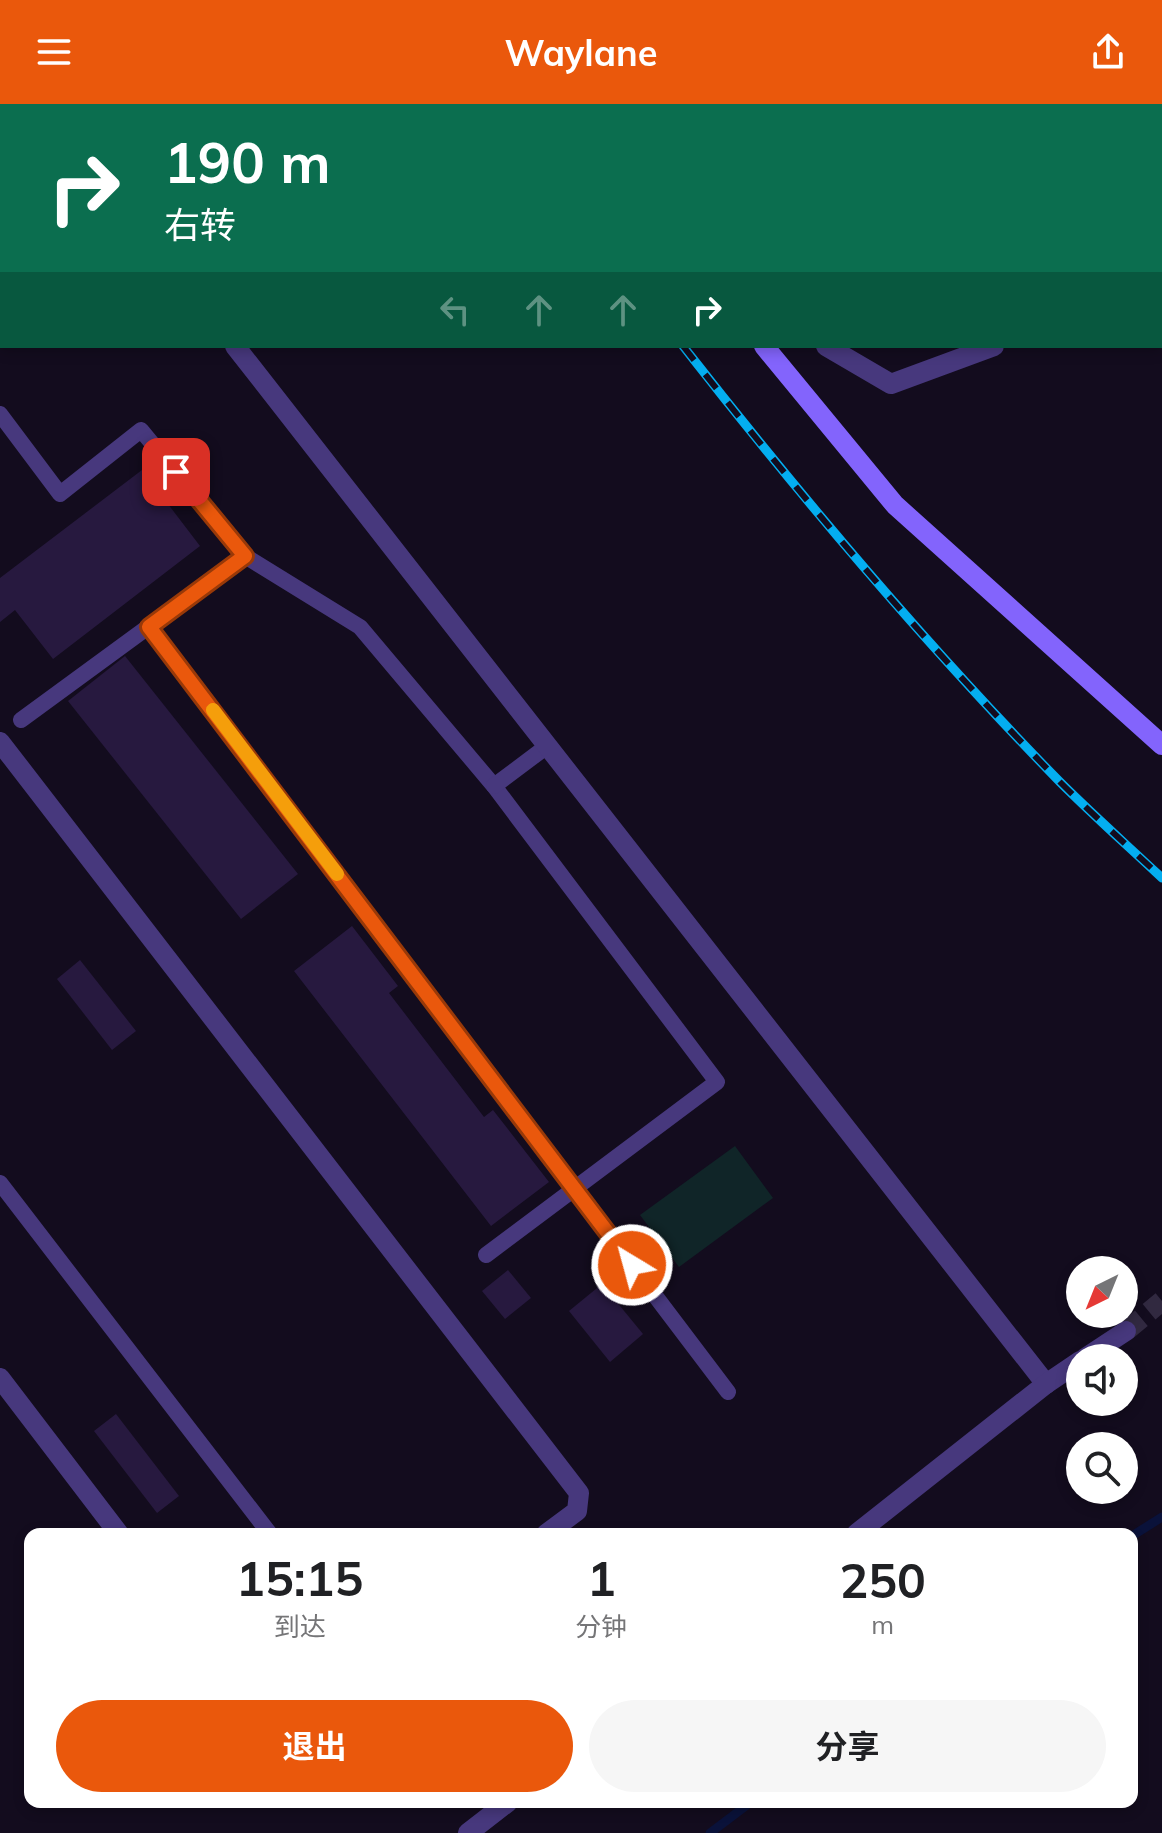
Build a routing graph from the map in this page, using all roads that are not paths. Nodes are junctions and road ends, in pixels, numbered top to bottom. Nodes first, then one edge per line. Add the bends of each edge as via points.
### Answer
1 (237, 348) edge
2 (766, 348) edge
3 (829, 348) edge
4 (989, 348) edge
5 (0, 414) edge
6 (245, 556) junction
7 (149, 627) junction
8 (21, 720) dead end
9 (0, 742) edge
10 (1162, 745) edge
11 (546, 747) junction
12 (494, 786) junction
13 (0, 1183) edge
14 (575, 1189) junction
15 (486, 1255) dead end
16 (1126, 1331) tunnel mouth
17 (1106, 1344) edge
18 (1066, 1371) edge
19 (0, 1378) edge
20 (1046, 1384) junction
21 (728, 1392) dead end
22 (114, 1528) edge
23 (265, 1528) edge
24 (554, 1528) edge
25 (864, 1528) edge
26 (500, 1808) edge
27 (468, 1833) edge

1 - 11 street
2 - 10 street via 895,505
3 - 4 street via 891,384
5 - 6 lane via 60,494 141,430
6 - 7 lane
6 - 12 lane via 360,627
7 - 8 lane
7 - 14 lane
9 - 24 street via 579,1493 577,1511
11 - 12 lane
11 - 20 street
12 - 14 lane via 717,1082
13 - 23 lane
14 - 15 lane
14 - 21 lane
16 - 17 street
18 - 20 street
19 - 22 street
20 - 25 street
26 - 27 street

